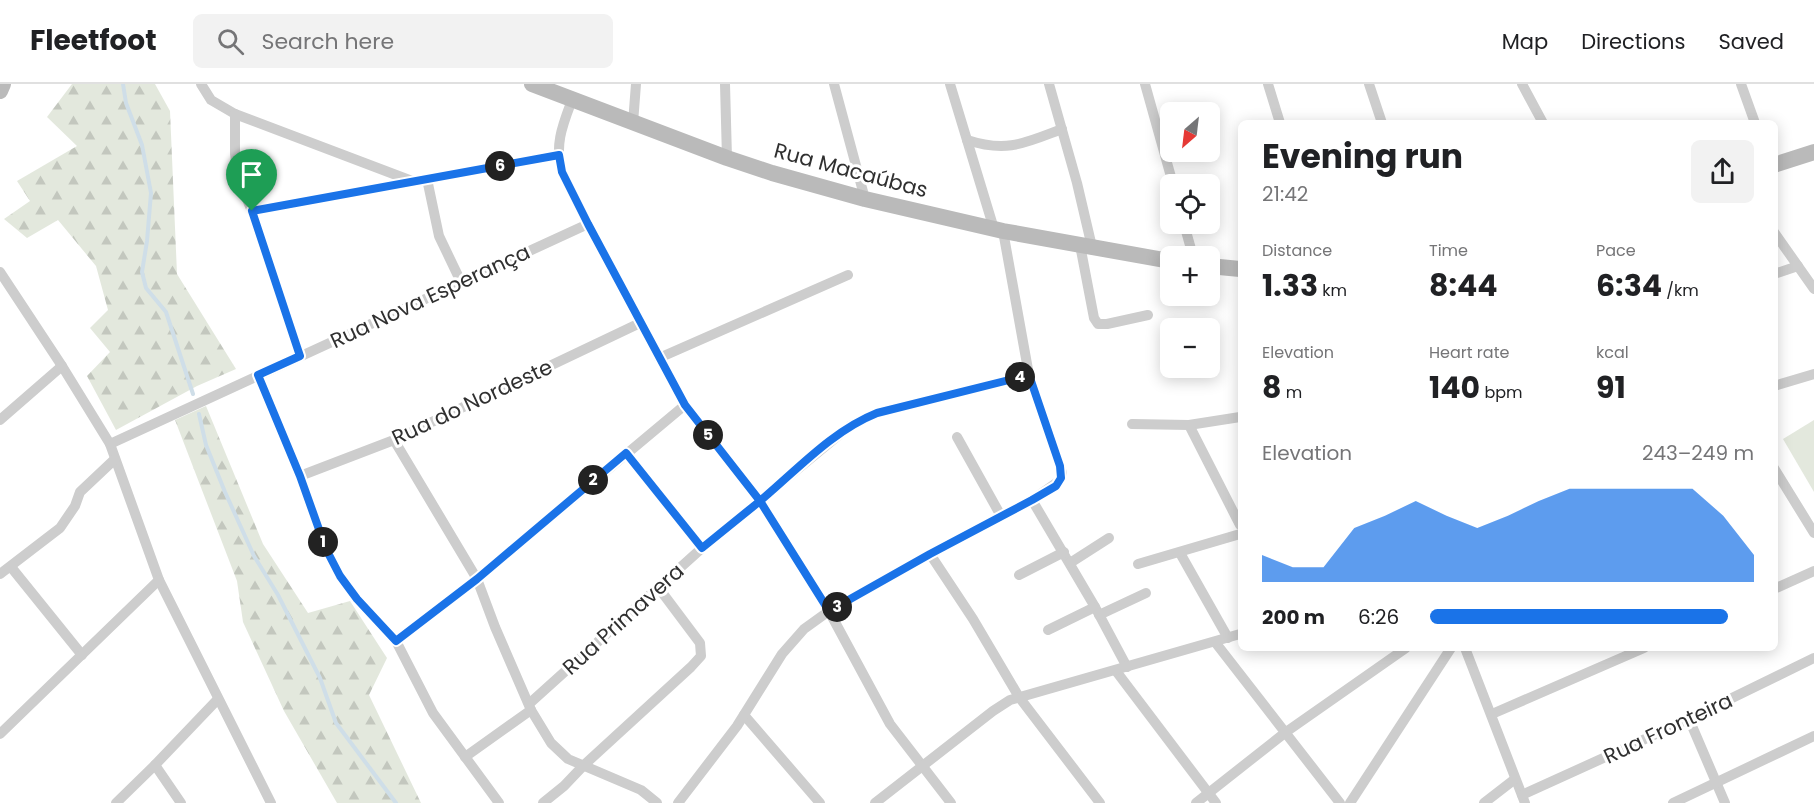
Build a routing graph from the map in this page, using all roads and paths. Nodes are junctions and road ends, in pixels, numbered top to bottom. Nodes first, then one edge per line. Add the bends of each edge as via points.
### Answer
1 (3, 84) edge
2 (201, 84) edge
3 (531, 84) edge
4 (636, 84) edge
5 (725, 84) edge
6 (834, 84) edge
7 (950, 84) edge
8 (1049, 84) edge
9 (1145, 84) edge
10 (1268, 84) edge
11 (1368, 84) edge
12 (1522, 84) edge
13 (1741, 84) edge
14 (0, 91) edge
15 (572, 100) junction
16 (235, 114) junction
17 (1279, 120) edge
18 (1381, 120) edge
19 (1541, 120) edge
20 (1754, 120) edge
21 (633, 123) junction
22 (1062, 129) junction
23 (968, 140) junction
24 (1814, 152) edge
25 (559, 155) junction
26 (727, 158) junction
27 (1778, 164) edge
28 (1170, 174) edge
29 (427, 179) junction
30 (412, 181) junction
31 (865, 199) junction
32 (252, 211) junction
33 (588, 224) junction
34 (999, 230) junction
35 (1778, 238) edge
36 (1086, 246) junction
37 (1160, 259) edge
38 (1798, 266) junction
39 (1220, 267) edge
40 (1238, 269) edge
41 (0, 273) edge
42 (1778, 273) edge
43 (848, 276) dead end
44 (461, 282) junction
45 (1814, 289) edge
46 (1148, 315) dead end
47 (640, 322) junction
48 (300, 356) junction
49 (659, 358) junction
50 (62, 366) junction
51 (1814, 374) edge
52 (258, 375) junction
53 (1029, 375) junction
54 (1778, 385) edge
55 (685, 405) junction
56 (1238, 417) edge
57 (0, 420) edge
58 (1132, 424) dead end
59 (1189, 425) junction
60 (957, 437) dead end
61 (394, 440) junction
62 (110, 444) junction
63 (626, 453) junction
64 (116, 459) junction
65 (1778, 472) edge
66 (300, 476) junction
67 (1032, 500) junction
68 (760, 501) junction
69 (1001, 516) junction
70 (1238, 521) edge
71 (1814, 533) edge
72 (1238, 535) edge
73 (1109, 538) dead end
74 (702, 548) junction
75 (1064, 552) junction
76 (1180, 553) junction
77 (930, 554) junction
78 (1070, 563) junction
79 (1138, 564) dead end
80 (11, 567) junction
81 (1814, 571) edge
82 (0, 574) edge
83 (1019, 575) dead end
84 (477, 579) junction
85 (159, 580) junction
86 (658, 587) junction
87 (1778, 587) edge
88 (1146, 593) dead end
89 (829, 611) junction
90 (1097, 611) junction
91 (1048, 630) dead end
92 (1238, 635) edge
93 (1228, 638) junction
94 (396, 641) junction
95 (1215, 642) junction
96 (1402, 651) edge
97 (1449, 651) edge
98 (1466, 651) edge
99 (1637, 651) edge
100 (82, 655) junction
101 (1814, 658) edge
102 (1127, 667) junction
103 (1116, 671) junction
104 (1019, 697) junction
105 (218, 699) junction
106 (531, 706) junction
107 (1492, 714) junction
108 (744, 715) junction
109 (1689, 719) junction
110 (1286, 732) junction
111 (0, 734) edge
112 (1814, 736) edge
113 (465, 757) junction
114 (155, 765) junction
115 (583, 766) junction
116 (922, 767) junction
117 (1515, 779) junction
118 (1716, 783) junction
119 (1209, 794) junction
120 (1523, 799) edge
121 (116, 803) edge
122 (181, 803) edge
123 (271, 803) edge
124 (499, 803) edge
125 (543, 803) edge
126 (657, 803) edge
127 (678, 803) edge
128 (819, 803) edge
129 (875, 803) edge
130 (951, 803) edge
131 (1100, 803) edge
132 (1196, 803) edge
133 (1216, 803) edge
134 (1340, 803) edge
135 (1350, 803) edge
136 (1484, 803) edge
137 (1673, 803) edge
138 (1725, 803) edge

1 - 14 street
2 - 16 street via 211,100
3 - 15 street, Rua Macaúbas
4 - 21 street
5 - 26 street
6 - 31 street
7 - 23 street
8 - 22 street
9 - 28 street
10 - 17 street
11 - 18 street
12 - 19 street
13 - 20 street
15 - 21 street, Rua Macaúbas
15 - 25 street via 559,135
16 - 30 street
16 - 32 street via 236,167
21 - 26 street, Rua Macaúbas
22 - 23 street via 1001,147
22 - 36 street
23 - 34 street
24 - 27 street
25 - 29 street
25 - 33 street via 562,172
26 - 31 street, Rua Macaúbas
29 - 30 street
29 - 44 street via 439,236
30 - 32 street
31 - 34 street, Rua Macaúbas
32 - 48 street
33 - 44 street, Rua Nova Esperança
33 - 47 street
34 - 36 street, Rua Macaúbas
34 - 53 street
35 - 38 street
36 - 37 street, Rua Macaúbas
36 - 46 street via 1094,318 1098,324
38 - 42 street
38 - 45 street
39 - 40 street
41 - 50 street
43 - 49 street
44 - 48 street, Rua Nova Esperança
47 - 49 street
47 - 61 street, Rua do Nordeste
48 - 52 street, Rua Nova Esperança
49 - 55 street
50 - 57 street
50 - 62 street
51 - 54 street
52 - 62 street, Rua Nova Esperança
52 - 66 street
53 - 67 street via 1062,473 1056,486
53 - 68 street, Rua Primavera via 862,419 839,433
55 - 63 street
55 - 68 street
56 - 59 street
58 - 59 street
59 - 70 street
60 - 69 street
61 - 66 street, Rua do Nordeste
61 - 84 street
62 - 64 street
63 - 74 street
63 - 84 street
64 - 80 street via 80,492 60,528
64 - 85 street
65 - 71 street
66 - 94 street via 340,576
67 - 69 street
67 - 75 street
68 - 74 street, Rua Primavera
68 - 89 street
69 - 77 street
72 - 76 street
73 - 78 street
74 - 86 street, Rua Primavera
75 - 78 street
75 - 83 street
76 - 79 street
76 - 93 street
77 - 89 street
77 - 104 street
78 - 90 street
80 - 82 street
80 - 100 street
81 - 87 street
84 - 94 street
84 - 106 street
85 - 100 street
85 - 105 street
86 - 106 street, Rua Primavera
86 - 115 street via 700,644 701,656
88 - 90 street
89 - 108 street via 804,629 782,654
89 - 116 street via 890,724
90 - 91 street
90 - 102 street
92 - 93 street
93 - 95 street
94 - 113 street via 433,713
95 - 102 street
95 - 110 street
96 - 110 street
97 - 135 street
98 - 107 street
99 - 107 street
100 - 111 street
101 - 109 street, Rua Fronteira
102 - 103 street
103 - 104 street
103 - 119 street
104 - 116 street via 993,711
104 - 131 street
105 - 114 street
105 - 123 street
106 - 113 street, Rua Primavera
106 - 115 street via 551,743 568,759
107 - 117 street
108 - 127 street
108 - 128 street
109 - 118 street
109 - 120 street, Rua Fronteira
110 - 119 street
110 - 134 street
112 - 118 street
113 - 124 street
114 - 121 street
114 - 122 street
115 - 125 street
115 - 126 street via 641,790
116 - 129 street
116 - 130 street
117 - 120 street
117 - 136 street
118 - 137 street
118 - 138 street
119 - 132 street
119 - 133 street

